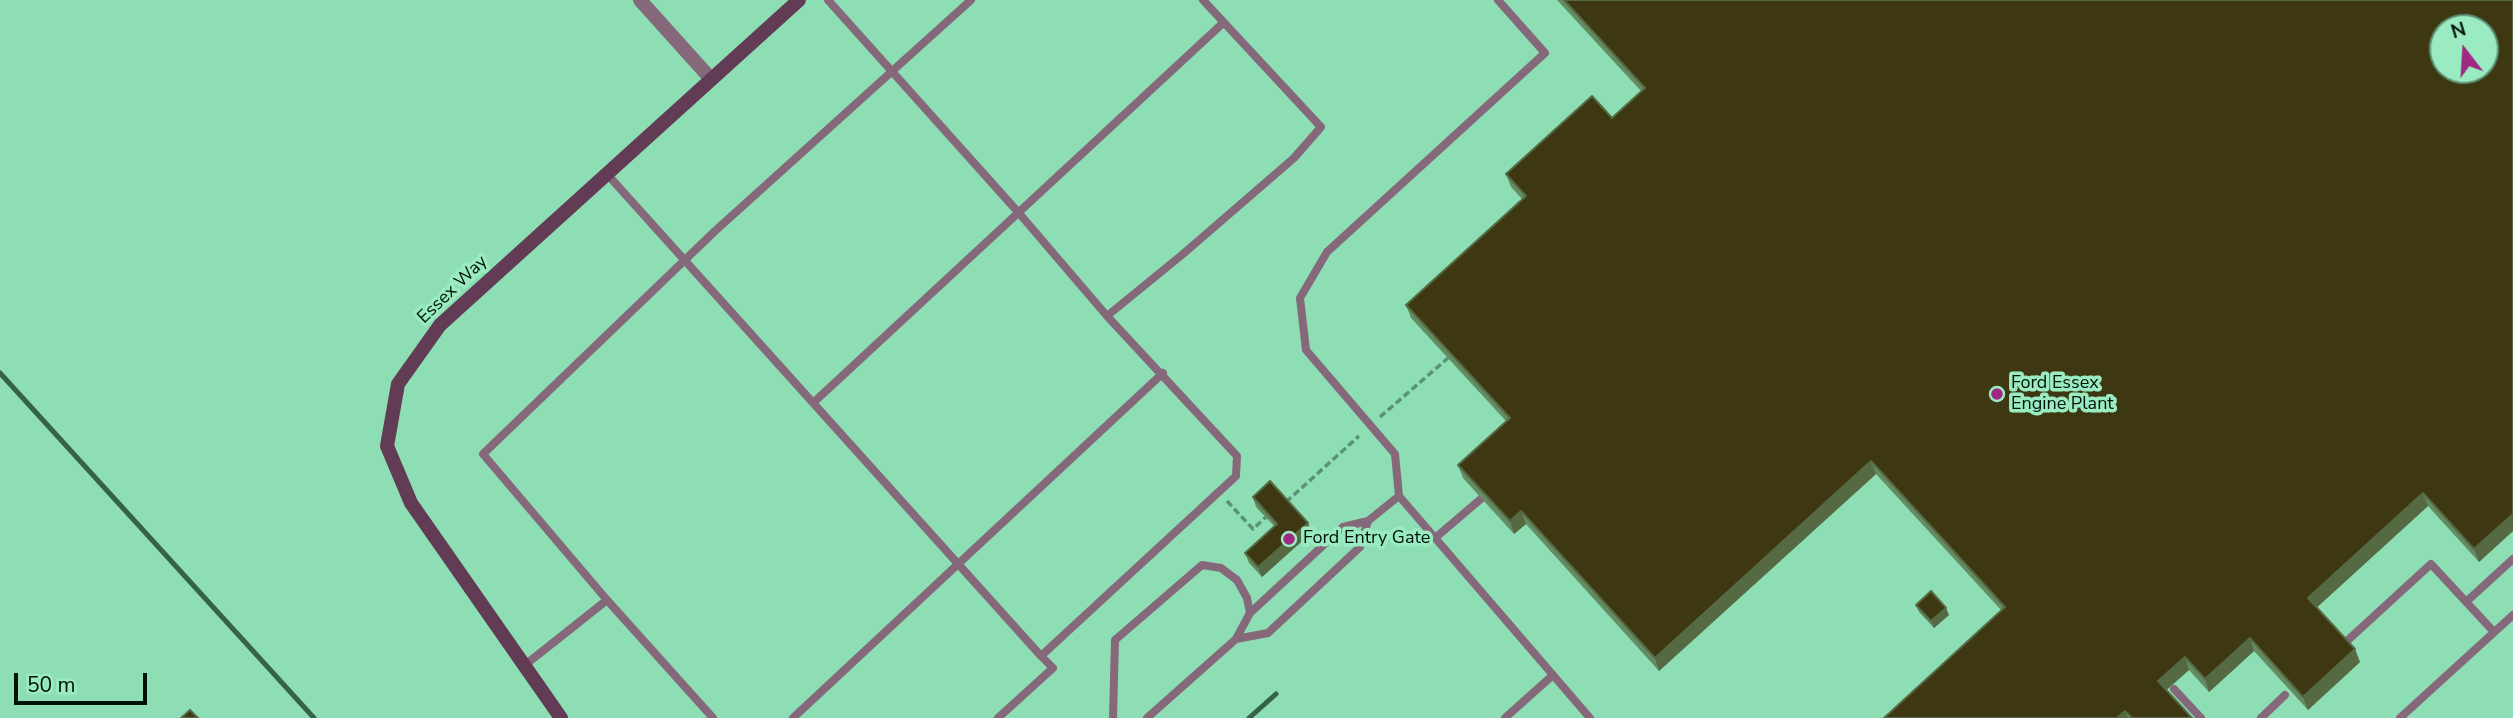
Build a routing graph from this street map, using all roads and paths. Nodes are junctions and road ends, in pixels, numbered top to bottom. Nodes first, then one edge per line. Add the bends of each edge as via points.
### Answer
1 (640, 0) edge
2 (799, 0) edge
3 (828, 0) edge
4 (971, 0) edge
5 (1203, 0) edge
6 (1498, 0) edge
7 (1223, 23) junction
8 (891, 71) junction
9 (712, 79) junction
10 (607, 174) junction
11 (1018, 212) junction
12 (684, 261) junction
13 (1107, 316) junction
14 (1448, 358) edge
15 (1163, 373) junction
16 (813, 403) junction
17 (1380, 417) dead end
18 (1359, 436) dead end
19 (1219, 492) junction
20 (1399, 496) junction
21 (1482, 498) edge
22 (1284, 503) edge
23 (1266, 517) edge
24 (1368, 522) junction
25 (1435, 538) junction
26 (2513, 559) edge
27 (958, 564) junction
28 (607, 600) junction
29 (2466, 602) junction
30 (1250, 613) junction
31 (2513, 615) edge
32 (2494, 632) junction
33 (1236, 639) junction
34 (2348, 639) edge
35 (1041, 656) junction
36 (524, 665) junction
37 (1553, 675) junction
38 (2174, 689) dead end
39 (2286, 695) edge
40 (561, 718) edge
41 (713, 718) edge
42 (793, 718) edge
43 (998, 718) edge
44 (1113, 718) edge
45 (1147, 718) edge
46 (1505, 718) edge
47 (1590, 718) edge
48 (2201, 718) edge
49 (2260, 718) edge
50 (2400, 718) edge

1 - 9 street
2 - 9 street, Essex Way
3 - 8 lane
4 - 8 lane
5 - 7 lane
6 - 20 lane via 1545,53 1327,252 1300,298 1306,350 1395,454
7 - 11 lane
7 - 13 lane via 1321,127 1294,158
8 - 11 lane
8 - 12 lane
9 - 10 street, Essex Way
10 - 12 lane
10 - 36 street, Essex Way via 440,325 398,384 387,446 411,503
11 - 13 lane
11 - 16 lane
12 - 16 lane
12 - 28 lane via 483,454
13 - 15 lane
14 - 17 path
15 - 19 lane via 1237,456 1236,476
15 - 27 lane
16 - 27 lane
18 - 22 path
19 - 23 path via 1252,529
19 - 35 lane
20 - 24 lane
20 - 25 lane
21 - 25 lane
24 - 30 lane via 1343,527
24 - 33 lane via 1360,547 1268,632
25 - 37 lane
26 - 29 lane
27 - 35 lane
27 - 42 lane
28 - 36 lane
28 - 41 lane
29 - 32 lane
29 - 34 lane via 2431,564
30 - 33 lane
30 - 44 lane via 1237,580 1221,568 1202,565 1115,640
31 - 32 lane
32 - 50 lane
33 - 45 lane
35 - 43 lane via 1053,668
36 - 40 street, Essex Way
37 - 46 lane
37 - 47 lane
38 - 48 lane
39 - 49 lane

